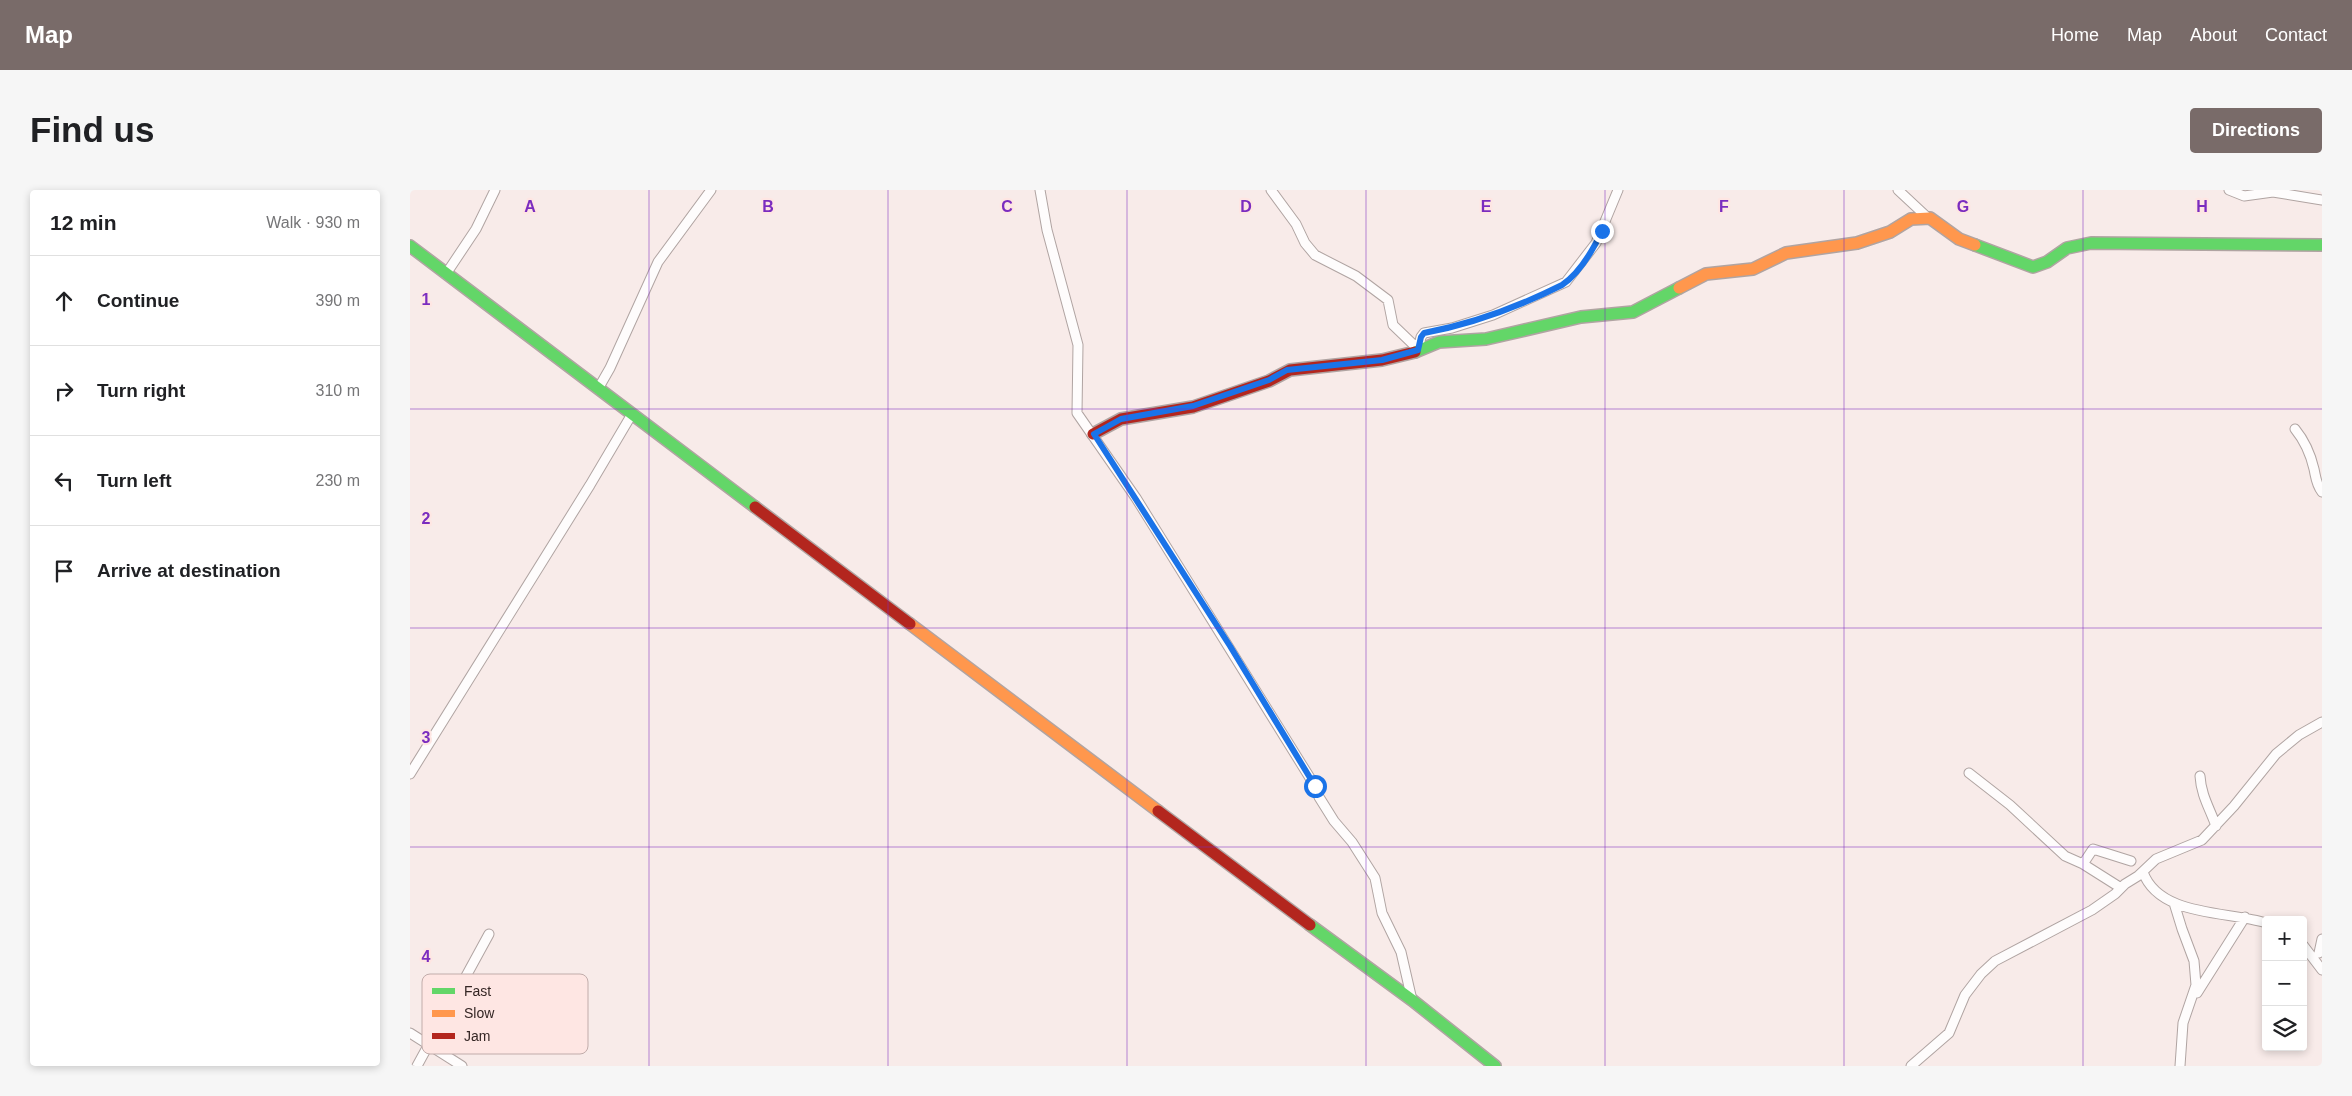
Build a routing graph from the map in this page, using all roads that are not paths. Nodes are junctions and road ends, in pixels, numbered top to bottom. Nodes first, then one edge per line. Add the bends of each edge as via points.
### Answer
1 (495, 190) edge
2 (711, 190) edge
3 (1040, 190) edge
4 (1271, 190) edge
5 (1618, 190) edge
6 (1898, 190) edge
7 (2229, 190) edge
8 (2322, 200) edge
9 (1928, 217) junction
10 (2322, 245) edge
11 (410, 246) edge
12 (446, 274) junction
13 (1418, 350) junction
14 (598, 389) junction
15 (632, 414) junction
16 (2295, 429) dead end
17 (1094, 434) junction
18 (2322, 492) edge
19 (2322, 722) edge
20 (1969, 773) dead end
21 (410, 774) edge
22 (2200, 776) dead end
23 (2216, 826) junction
24 (2131, 861) dead end
25 (2083, 864) junction
26 (2143, 872) junction
27 (2121, 888) junction
28 (2174, 903) junction
29 (2244, 917) junction
30 (2262, 922) edge
31 (488, 934) dead end
32 (2322, 939) edge
33 (2307, 948) edge
34 (2307, 950) edge
35 (2321, 954) edge
36 (2322, 970) edge
37 (466, 974) edge
38 (1412, 1000) junction
39 (2192, 1000) junction
40 (410, 1033) edge
41 (422, 1039) edge
42 (423, 1054) edge
43 (445, 1054) edge
44 (417, 1066) edge
45 (462, 1066) edge
46 (1495, 1066) edge
47 (1911, 1066) edge
48 (2180, 1066) edge

1 - 12 street via 476,229
2 - 14 street via 658,262
3 - 17 street via 1047,230 1078,345 1077,413
4 - 13 street via 1311,250 1356,276 1388,300 1393,325
5 - 13 street via 1596,243 1566,282 1493,315 1424,333
6 - 9 street
7 - 8 street via 2244,196 2273,192
9 - 10 main road via 1959,239 2033,267 2042,265 2068,247 2110,241 2136,245
9 - 13 main road via 1911,219 1890,232 1857,243 1786,253 1760,268 1706,274 1633,312 1581,317 1491,338 1439,342
11 - 12 main road
12 - 14 main road
13 - 17 main road via 1382,360 1287,370 1269,380 1193,406 1121,419
14 - 15 main road
15 - 21 street
15 - 38 main road
16 - 18 street
17 - 38 street via 1230,646 1334,821 1370,867 1378,887 1382,912 1406,968
19 - 23 street via 2276,754
20 - 25 street via 2010,805 2065,856
22 - 23 street via 2206,805
23 - 26 street via 2202,840 2156,859
24 - 25 street via 2093,849
25 - 27 street
26 - 27 street
26 - 28 street via 2147,882
27 - 47 street via 2072,921 1994,961 1965,995 1949,1033
28 - 29 street via 2191,909
28 - 39 street via 2196,966 2196,988
29 - 30 street
29 - 39 street
31 - 37 street
32 - 35 street
33 - 35 street
34 - 36 street
38 - 46 main road
39 - 48 street via 2183,1024
40 - 41 street
42 - 44 street
43 - 45 street

